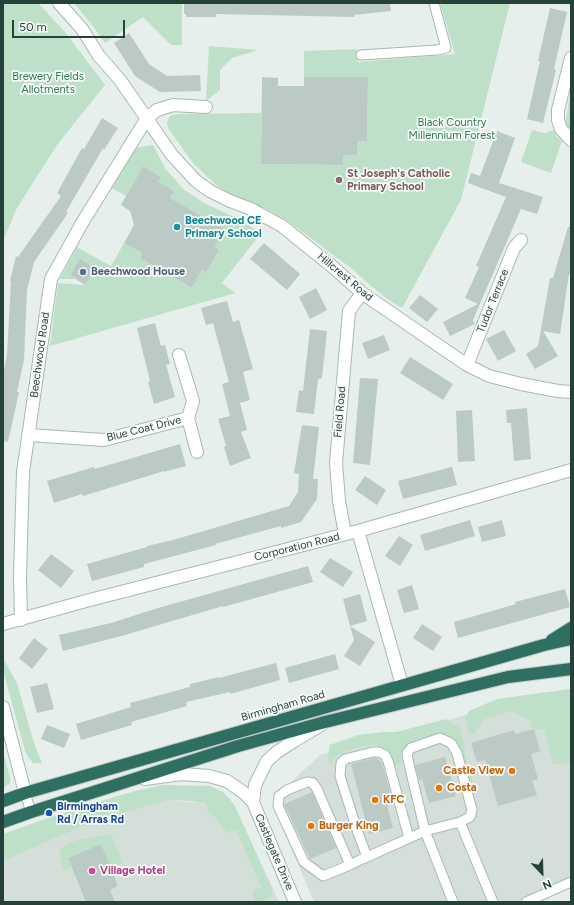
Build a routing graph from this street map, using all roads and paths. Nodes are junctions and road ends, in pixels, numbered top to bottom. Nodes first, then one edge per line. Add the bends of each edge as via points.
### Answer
1 (59, 3) edge
2 (434, 3) edge
3 (361, 55) dead end
4 (571, 58) edge
5 (206, 106) dead end
6 (147, 118) junction
7 (571, 140) edge
8 (521, 240) dead end
9 (362, 293) junction
10 (179, 355) dead end
11 (467, 365) junction
12 (571, 392) edge
13 (188, 418) junction
14 (28, 435) junction
15 (197, 452) dead end
16 (571, 470) edge
17 (358, 531) junction
18 (345, 534) junction
19 (21, 620) junction
20 (3, 624) edge
21 (571, 628) edge
22 (571, 639) edge
23 (544, 645) junction
24 (571, 669) edge
25 (402, 685) junction
26 (3, 707) edge
27 (325, 722) junction
28 (122, 782) junction
29 (25, 793) junction
30 (3, 801) edge
31 (254, 802) junction
32 (31, 812) junction
33 (3, 822) edge
34 (460, 822) junction
35 (425, 831) junction
36 (408, 838) junction
37 (367, 857) junction
38 (350, 865) junction
39 (571, 882) edge
40 (295, 902) edge
41 (452, 902) edge
42 (493, 902) edge
43 (526, 902) edge

1 - 6 street, Hillcrest Road via 82,29 99,56
2 - 3 lane via 446,48
4 - 7 street via 558,110 558,120 561,129
5 - 6 street via 173,105 157,110
6 - 9 street, Hillcrest Road via 172,155 196,181 210,191 282,226
6 - 14 street, Beechwood Road via 82,223 51,279
8 - 11 street, Tudor Terrace via 514,248
9 - 11 street, Hillcrest Road
9 - 18 street, Field Road via 349,312 336,463
10 - 13 street, Blue Coat Drive via 193,401
11 - 12 street, Hillcrest Road via 489,376
13 - 14 street, Blue Coat Drive via 104,440
13 - 15 street, Blue Coat Drive
14 - 19 street, Beechwood Road via 23,472
16 - 17 street, Corporation Road
17 - 18 street, Corporation Road
17 - 25 street
18 - 19 street, Corporation Road
19 - 20 street, Corporation Road
21 - 23 highway
22 - 23 highway, Birmingham Road
23 - 25 highway, Birmingham Road
24 - 27 highway via 508,677
25 - 29 highway, Birmingham Road
26 - 29 street
27 - 28 highway
27 - 31 street, Castlegate Drive via 294,740 267,761 255,785
28 - 31 street, Castlegate Drive via 182,774 209,776 227,781
28 - 32 highway
29 - 30 highway, Birmingham Road
29 - 32 lane
31 - 40 street, Castlegate Drive
32 - 33 highway
34 - 35 lane
34 - 35 lane via 470,817 472,810 452,743 440,738 411,748 407,753
34 - 42 lane
35 - 36 lane
35 - 41 lane
36 - 37 lane
36 - 37 lane via 385,755 373,752 344,759 341,763 340,776
37 - 38 lane
38 - 38 lane via 323,876 304,862 278,806 279,796 286,790 307,782 313,783
39 - 43 lane

